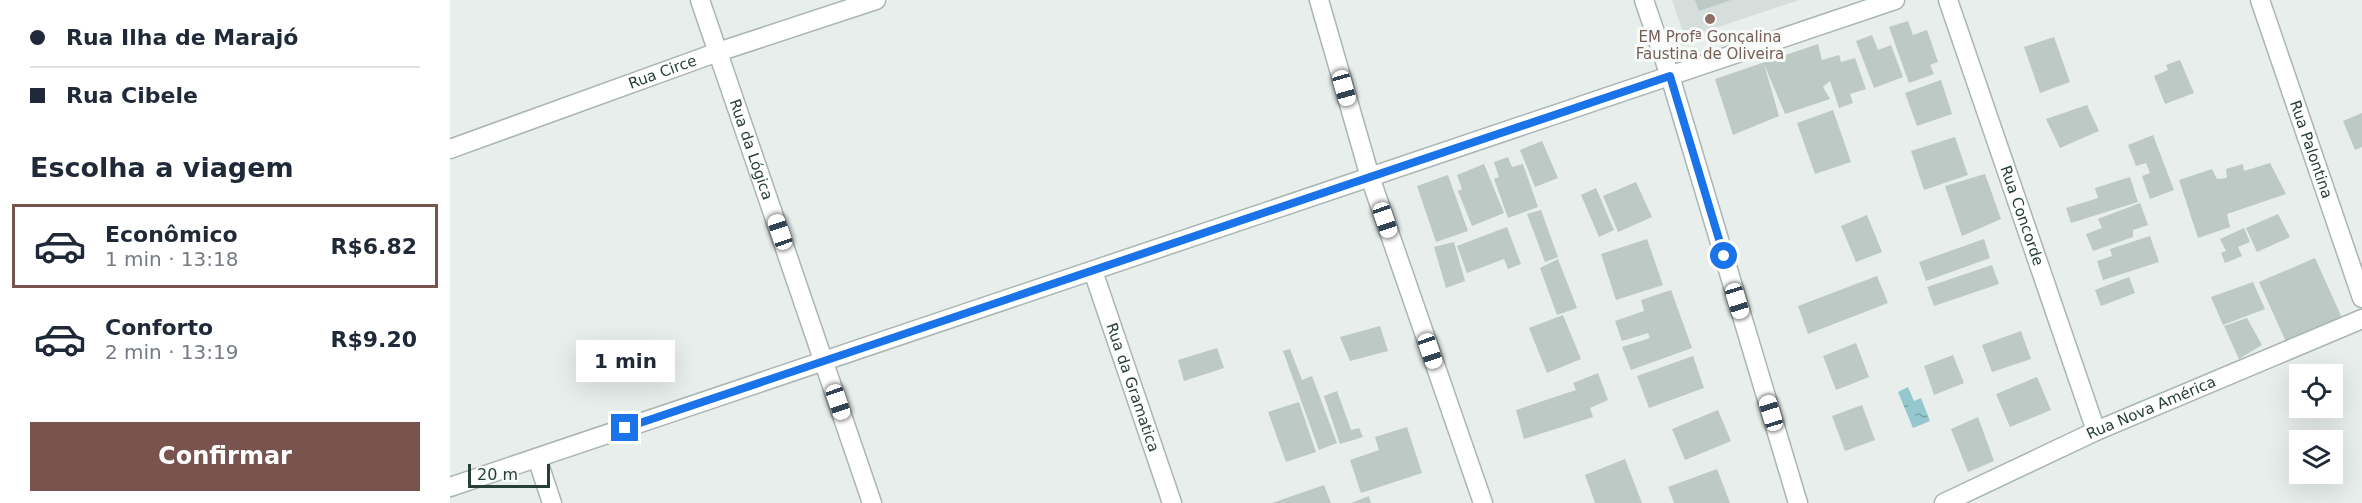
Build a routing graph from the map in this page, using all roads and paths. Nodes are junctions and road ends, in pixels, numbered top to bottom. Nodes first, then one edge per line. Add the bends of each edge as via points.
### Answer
1 (700, 0) edge
2 (876, 0) edge
3 (1319, 0) edge
4 (1644, 0) edge
5 (1895, 0) edge
6 (1948, 0) edge
7 (2260, 0) edge
8 (718, 52) junction
9 (1670, 76) junction
10 (450, 149) edge
11 (1370, 177) junction
12 (1093, 271) junction
13 (2362, 298) edge
14 (2362, 319) edge
15 (824, 361) junction
16 (2096, 431) junction
17 (537, 458) junction
18 (450, 487) edge
19 (552, 503) edge
20 (872, 503) edge
21 (1172, 503) edge
22 (1483, 503) edge
23 (1798, 503) edge
24 (1944, 503) edge

1 - 8 street, Rua da Lógica
2 - 8 street, Rua Circe
3 - 11 street
4 - 9 street
5 - 9 street
6 - 16 street, Rua Concorde
7 - 13 street, Rua Palontina
8 - 10 street, Rua Circe
8 - 15 street, Rua da Lógica
9 - 11 street
9 - 23 street
11 - 12 street
11 - 22 street
12 - 15 street
12 - 21 street, Rua da Gramatica
14 - 16 street, Rua Nova América
15 - 17 street
15 - 20 street, Rua da Lógica
16 - 24 street, Rua Nova América
17 - 18 street
17 - 19 street

